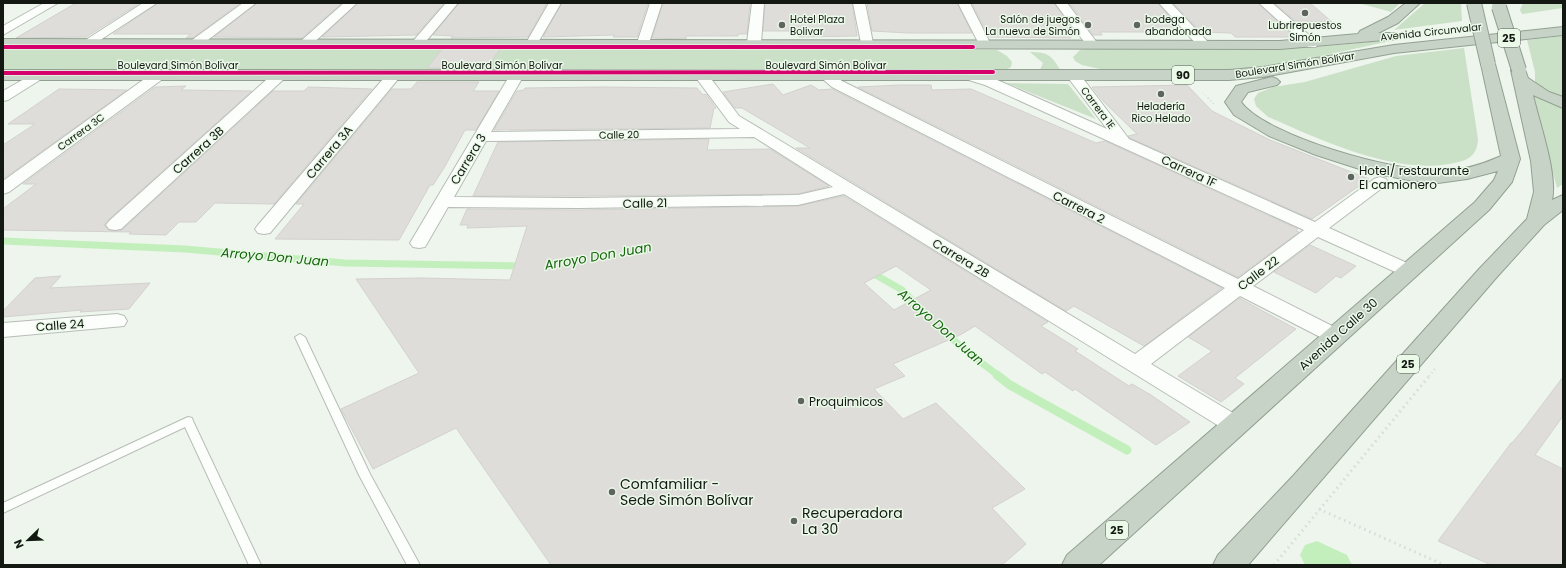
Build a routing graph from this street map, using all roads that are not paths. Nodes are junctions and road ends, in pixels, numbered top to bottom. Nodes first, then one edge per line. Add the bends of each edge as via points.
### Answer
1 (52, 3) edge
2 (151, 3) edge
3 (250, 3) edge
4 (351, 3) edge
5 (452, 3) edge
6 (554, 3) edge
7 (656, 3) edge
8 (758, 3) edge
9 (858, 3) edge
10 (964, 3) edge
11 (1061, 3) edge
12 (1165, 3) edge
13 (1265, 3) edge
14 (1414, 3) edge
15 (1474, 3) edge
16 (1500, 5) edge
17 (1563, 18) edge
18 (3, 30) edge
19 (1563, 31) edge
20 (1347, 41) junction
21 (3, 43) edge
22 (87, 43) junction
23 (196, 43) junction
24 (306, 43) junction
25 (418, 43) junction
26 (532, 43) junction
27 (643, 43) junction
28 (754, 43) junction
29 (867, 43) junction
30 (986, 44) junction
31 (1092, 44) junction
32 (1203, 44) junction
33 (1312, 44) junction
34 (1364, 55) junction
35 (3, 75) edge
36 (38, 75) junction
37 (159, 75) junction
38 (280, 75) junction
39 (394, 75) junction
40 (517, 75) junction
41 (701, 75) junction
42 (825, 75) junction
43 (968, 75) junction
44 (1000, 75) junction
45 (1073, 75) junction
46 (1521, 76) junction
47 (3, 97) edge
48 (1563, 103) edge
49 (758, 133) junction
50 (481, 137) junction
51 (1122, 141) junction
52 (1511, 159) junction
53 (1380, 182) dead end
54 (846, 188) junction
55 (3, 189) edge
56 (1563, 201) edge
57 (443, 202) junction
58 (1537, 221) junction
59 (115, 225) dead end
60 (264, 229) dead end
61 (1315, 229) junction
62 (420, 243) dead end
63 (1409, 271) junction
64 (1238, 288) junction
65 (117, 321) dead end
66 (3, 330) edge
67 (1335, 336) junction
68 (300, 337) dead end
69 (1136, 364) junction
70 (1235, 425) junction
71 (3, 508) edge
72 (254, 565) edge
73 (414, 565) edge
74 (1078, 565) edge
75 (1229, 565) edge

1 - 18 street
2 - 22 street
3 - 23 street
4 - 24 street
5 - 25 street
6 - 26 street
7 - 27 street
8 - 28 street
9 - 29 street
10 - 30 street
11 - 31 street
12 - 32 street
13 - 33 street
14 - 20 highway via 1393,20
15 - 52 highway, 25, bridge
16 - 46 highway, 25, bridge
17 - 20 highway, Avenida Circunvalar
19 - 34 highway, Avenida Circunvalar / 90 via 1394,48
20 - 33 highway, Boulevard Simón Bolívar
21 - 22 highway, Boulevard Simón Bolívar
22 - 23 highway, Boulevard Simón Bolívar
23 - 24 highway, Boulevard Simón Bolívar
24 - 25 highway, Boulevard Simón Bolívar
25 - 26 highway, Boulevard Simón Bolívar
26 - 27 highway, Boulevard Simón Bolívar
27 - 28 highway, Boulevard Simón Bolívar
28 - 29 highway, Boulevard Simón Bolívar
29 - 30 highway, Boulevard Simón Bolívar
30 - 31 highway, Boulevard Simón Bolívar
30 - 44 highway via 1013,49 1028,60 1024,69
31 - 32 highway, Boulevard Simón Bolívar
31 - 45 highway via 1074,46 1060,52 1059,56
32 - 33 highway, Boulevard Simón Bolívar
34 - 45 highway, Boulevard Simón Bolívar / 90 via 1263,72 1229,75
34 - 52 highway via 1305,75 1242,89 1234,99 1234,106 1247,118 1275,133 1347,160 1392,172 1438,177 1462,175 1486,170
35 - 36 highway, Boulevard Simón Bolívar / 90
36 - 37 highway, Boulevard Simón Bolívar / 90
36 - 47 street
37 - 38 highway, Boulevard Simón Bolívar / 90
37 - 55 street, Carrera 3C
38 - 39 highway, Boulevard Simón Bolívar / 90
38 - 59 street, Carrera 3B
39 - 40 highway, Boulevard Simón Bolívar / 90
39 - 60 street, Carrera 3A
40 - 41 highway, Boulevard Simón Bolívar / 90
40 - 50 street, Carrera 3
41 - 42 highway, Boulevard Simón Bolívar / 90
41 - 49 street, Carrera 2B via 734,119
42 - 43 highway, Boulevard Simón Bolívar / 90
42 - 64 street, Carrera 2 via 837,84
43 - 44 highway, Boulevard Simón Bolívar / 90
43 - 51 street, Carrera 1F via 990,82
44 - 45 highway, Boulevard Simón Bolívar / 90
45 - 51 street, Carrera 1E
46 - 48 highway via 1543,95
46 - 58 highway, 25 via 1544,192
49 - 50 street, Calle 20
49 - 54 street, Carrera 2B
50 - 57 street, Carrera 3
51 - 61 street, Carrera 1F
52 - 63 highway, Avenida Calle 30 / 25 via 1503,182 1482,206
53 - 61 street, Calle 22
54 - 57 street, Calle 21 via 809,198 790,200
54 - 69 street, Carrera 2B
56 - 58 highway
57 - 62 street, Carrera 3
58 - 75 highway, 25
61 - 63 street, Carrera 1F
61 - 64 street, Calle 22
63 - 67 highway, Avenida Calle 30 / 25
64 - 67 street, Carrera 2
64 - 69 street, Calle 22
65 - 66 street, Calle 24
67 - 70 highway, Avenida Calle 30 / 25
68 - 73 lane via 365,475
69 - 70 street, Carrera 2B
70 - 74 highway, Avenida Calle 30 / 25
71 - 72 lane via 188,421

